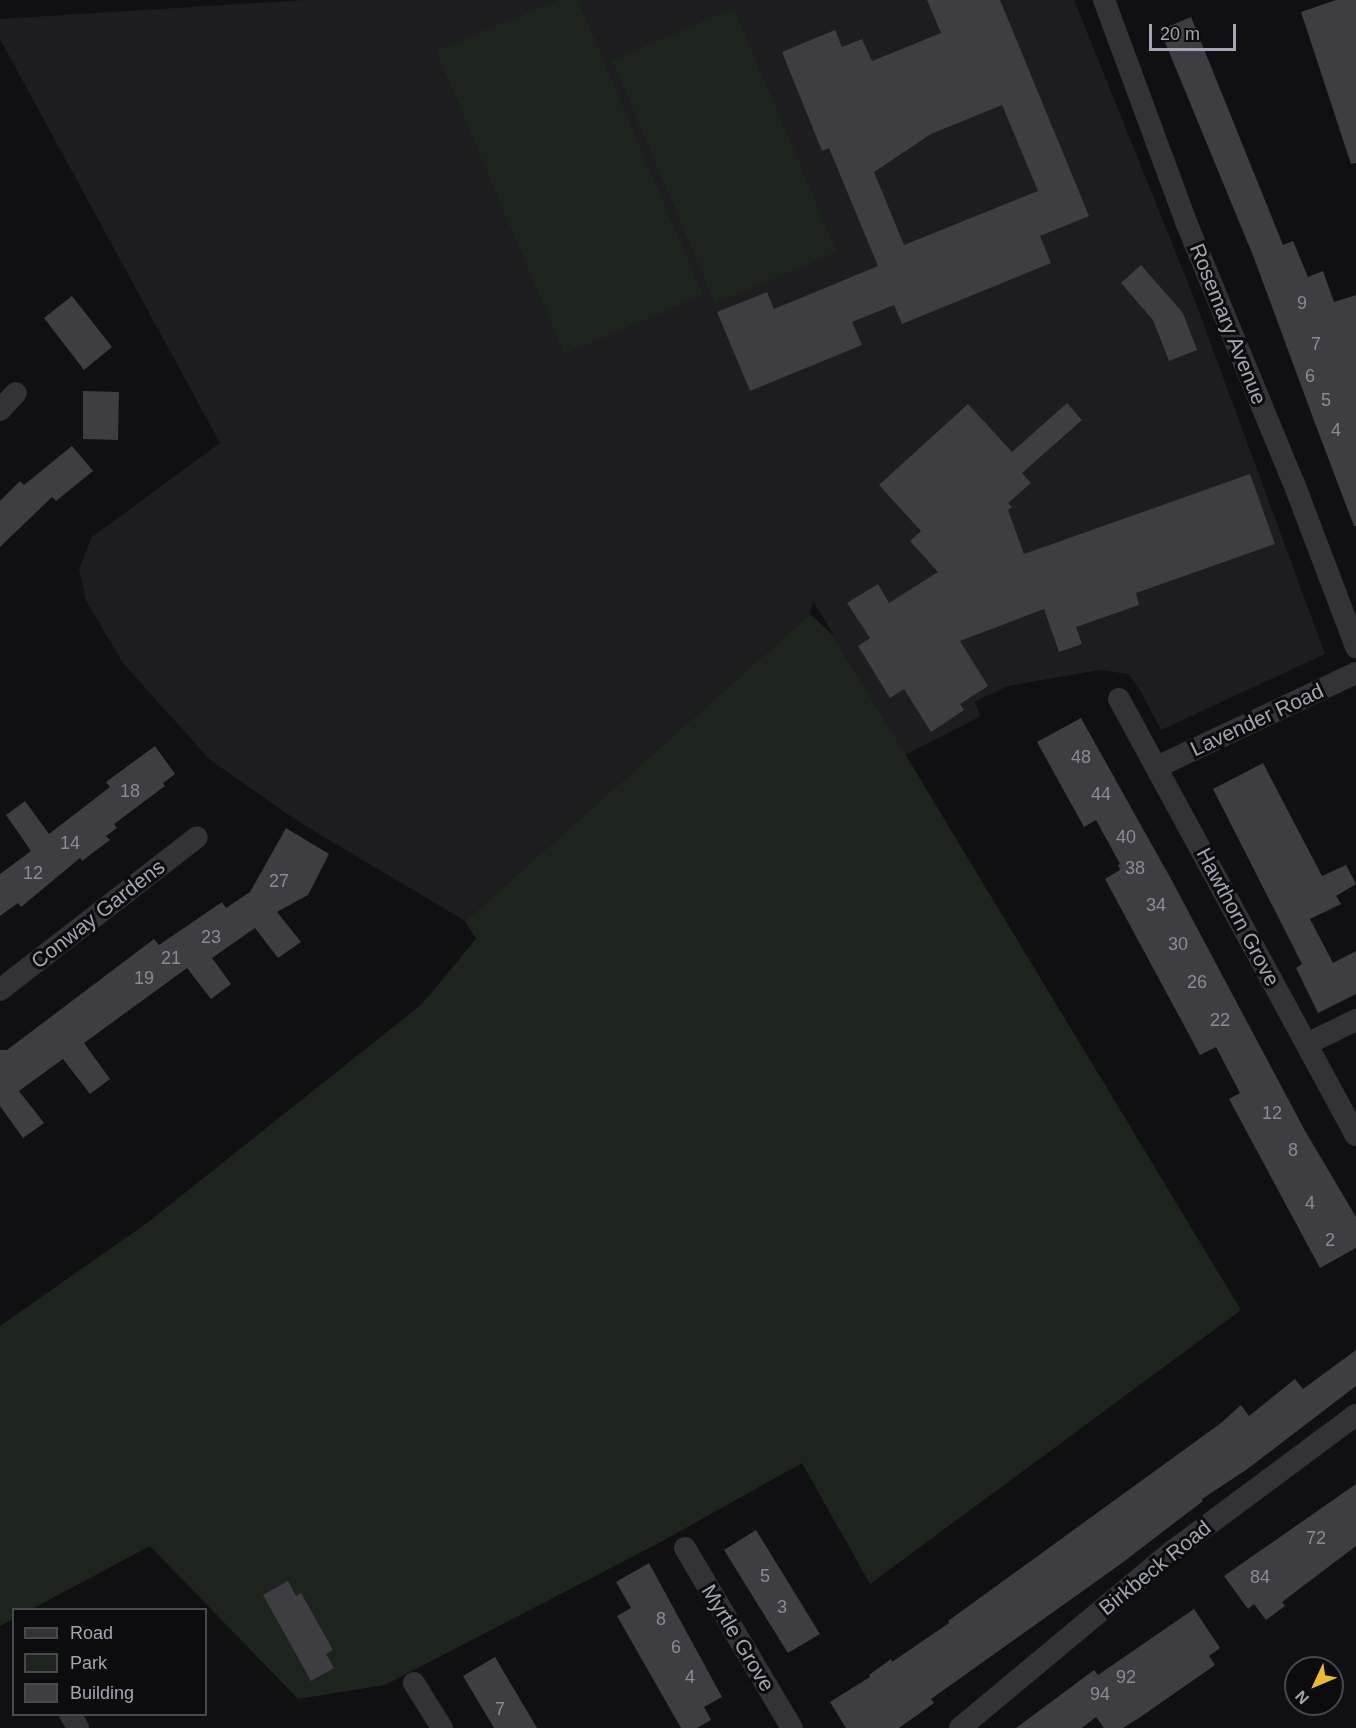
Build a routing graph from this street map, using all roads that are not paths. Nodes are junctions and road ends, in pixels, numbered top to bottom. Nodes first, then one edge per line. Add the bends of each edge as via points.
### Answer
1 (1104, 0) edge
2 (16, 393) dead end
3 (0, 410) edge
4 (1356, 647) edge
5 (1356, 673) edge
6 (1119, 699) dead end
7 (1157, 767) junction
8 (196, 837) dead end
9 (0, 990) edge
10 (1356, 1020) edge
11 (1307, 1044) junction
12 (1356, 1135) edge
13 (1356, 1415) edge
14 (685, 1548) dead end
15 (414, 1683) dead end
16 (966, 1727) edge
17 (442, 1728) edge
18 (792, 1728) edge

1 - 4 street, Rosemary Avenue via 1186,222 1293,481
2 - 3 street
5 - 7 street, Lavender Road
6 - 7 street, Hawthorn Grove
7 - 11 street, Hawthorn Grove
8 - 9 street, Conway Gardens
10 - 11 street
11 - 12 street, Hawthorn Grove
13 - 16 street, Birkbeck Road via 1174,1550
14 - 18 street, Myrtle Grove
15 - 17 street

